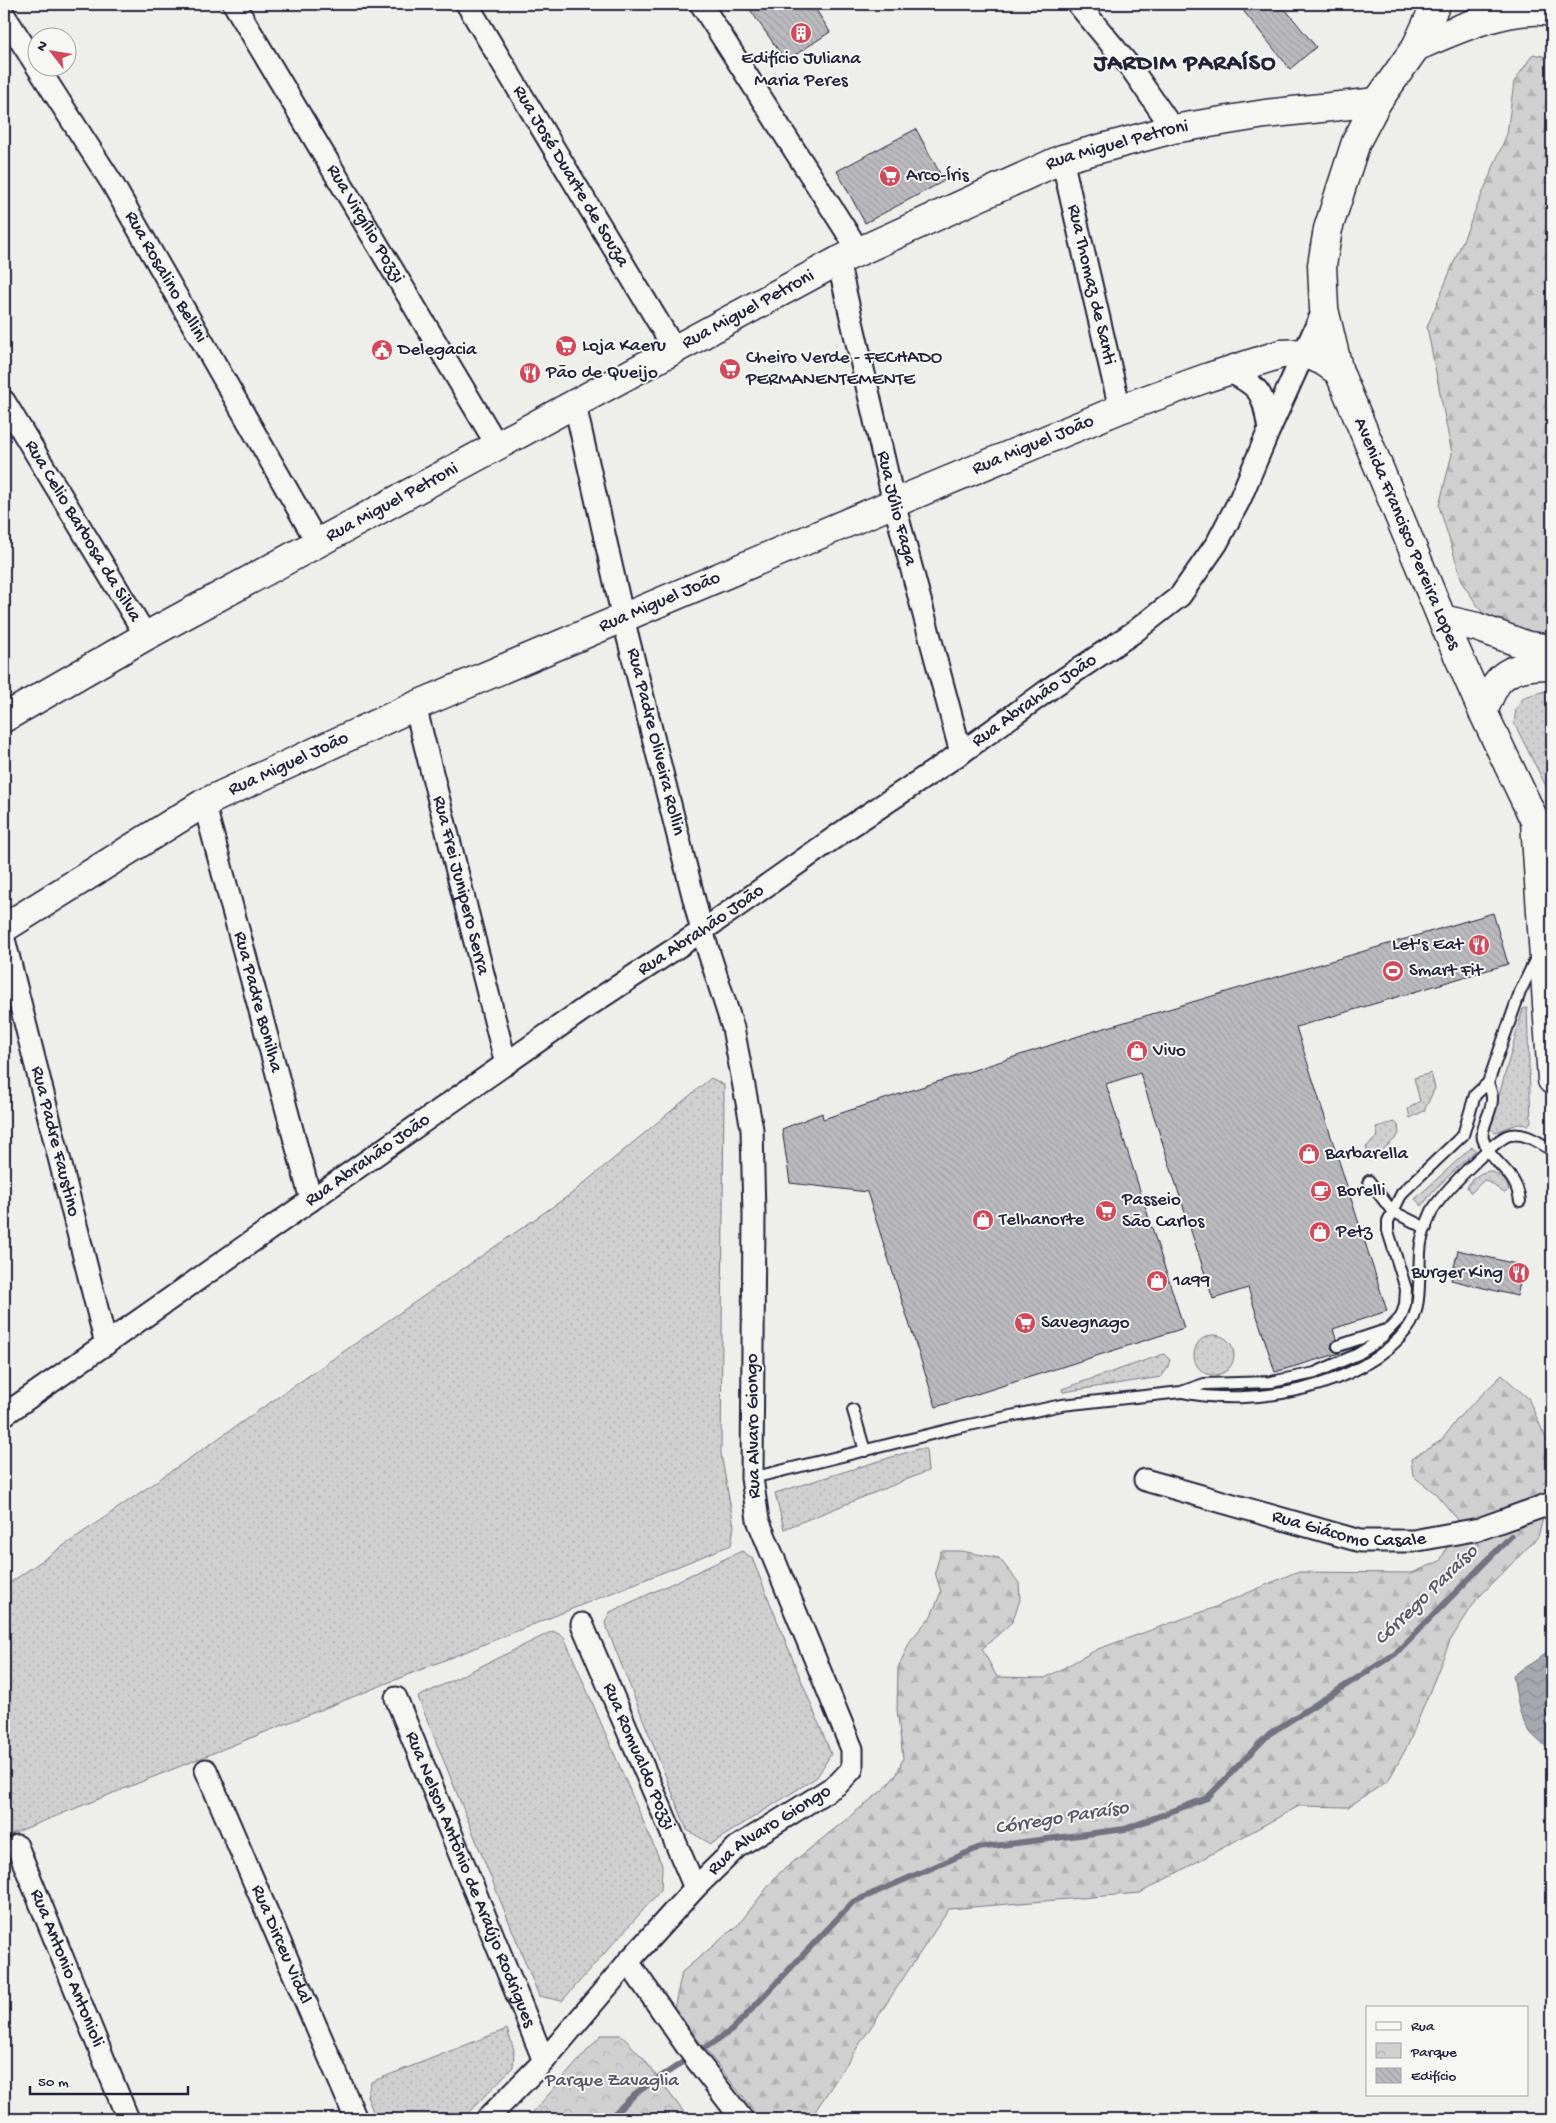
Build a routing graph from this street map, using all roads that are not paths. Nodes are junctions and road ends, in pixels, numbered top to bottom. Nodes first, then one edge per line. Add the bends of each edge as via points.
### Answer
1 (234, 4) edge
2 (467, 4) edge
3 (700, 4) edge
4 (1078, 4) edge
5 (1436, 4) edge
6 (1552, 12) edge
7 (4, 15) edge
8 (1416, 47) junction
9 (1377, 102) junction
10 (1173, 129) junction
11 (1062, 159) junction
12 (849, 256) junction
13 (1324, 309) junction
14 (675, 350) junction
15 (1305, 353) junction
16 (1230, 372) junction
17 (1339, 372) junction
18 (4, 401) edge
19 (575, 405) junction
20 (1120, 409) junction
21 (1269, 430) junction
22 (497, 445) junction
23 (894, 503) junction
24 (318, 544) junction
25 (624, 618) junction
26 (1442, 619) junction
27 (146, 636) junction
28 (1552, 649) edge
29 (1552, 665) edge
30 (415, 706) junction
31 (1483, 712) junction
32 (4, 718) edge
33 (961, 753) junction
34 (204, 803) junction
35 (4, 928) edge
36 (702, 931) junction
37 (4, 939) edge
38 (1544, 942) junction
39 (506, 1064) junction
40 (1552, 1080) edge
41 (1488, 1083) junction
42 (1552, 1150) edge
43 (1489, 1151) junction
44 (1369, 1181) dead end
45 (311, 1200) junction
46 (1520, 1201) dead end
47 (1392, 1211) junction
48 (1426, 1228) junction
49 (1392, 1328) junction
50 (106, 1344) junction
51 (1338, 1346) dead end
52 (1181, 1392) junction
53 (853, 1410) dead end
54 (4, 1415) edge
55 (865, 1451) junction
56 (752, 1478) junction
57 (1145, 1480) dead end
58 (1552, 1503) edge
59 (582, 1624) dead end
60 (396, 1698) dead end
61 (206, 1770) dead end
62 (17, 1846) dead end
63 (694, 1888) junction
64 (628, 1962) junction
65 (544, 2061) junction
66 (128, 2119) edge
67 (356, 2119) edge
68 (487, 2119) edge
69 (742, 2119) edge

1 - 22 street, Rua Virgílio Pozzi
2 - 14 street, Rua José Duarte de Souza
3 - 12 street, Rua Júlio Faga
4 - 10 street via 1131,68
5 - 8 main road, Avenida Francisco Pereira Lopes
6 - 8 main road via 1540,10 1491,18
7 - 24 street, Rua Rosalino Bellini via 112,183
8 - 9 main road, Avenida Francisco Pereira Lopes
9 - 10 main road, Rua Miguel Petroni via 1265,114
9 - 13 main road, Avenida Francisco Pereira Lopes via 1356,142 1328,229 1322,265
10 - 11 main road, Rua Miguel Petroni
11 - 12 main road, Rua Miguel Petroni
11 - 20 street, Rua Thomaz de Santi
12 - 14 main road, Rua Miguel Petroni
12 - 23 street, Rua Júlio Faga
13 - 15 street, Rua Abrahão João
13 - 17 main road, Avenida Francisco Pereira Lopes
14 - 19 main road, Rua Miguel Petroni
15 - 16 main road, Rua Miguel João via 1281,354
15 - 17 main road
15 - 21 street, Rua Abrahão João
16 - 20 main road, Rua Miguel João
16 - 21 street via 1258,390
17 - 26 main road, Avenida Francisco Pereira Lopes
18 - 27 street, Rua Celio Barbosa da Silva
19 - 22 main road, Rua Miguel Petroni
19 - 25 street, Rua Padre Oliveira Rollin
20 - 23 main road, Rua Miguel João
21 - 33 street, Rua Abrahão João via 1240,499 1217,543 1180,596
22 - 24 main road, Rua Miguel Petroni
23 - 25 main road, Rua Miguel João
23 - 33 street, Rua Júlio Faga
24 - 27 main road, Rua Miguel Petroni
25 - 30 main road, Rua Miguel João
25 - 36 street, Rua Padre Oliveira Rollin
26 - 28 main road via 1477,627 1528,646
26 - 31 main road, Avenida Francisco Pereira Lopes
27 - 32 main road, Rua Miguel Petroni
29 - 31 main road via 1518,668 1498,682
30 - 34 main road, Rua Miguel João
30 - 39 street, Rua Frei Junipero Serra
31 - 38 main road, Avenida Francisco Pereira Lopes via 1535,821
33 - 36 street, Rua Abrahão João
34 - 35 main road, Rua Miguel João
34 - 45 street, Rua Padre Bonilha
36 - 39 street, Rua Abrahão João
36 - 56 street, Rua Alvaro Giongo via 733,1028 752,1129
37 - 50 street, Rua Padre Faustino
38 - 40 main road, Avenida Francisco Pereira Lopes
38 - 41 lane via 1520,992
39 - 45 street, Rua Abrahão João
41 - 43 lane via 1492,1099 1482,1138
41 - 47 lane via 1476,1095 1463,1135 1402,1193
42 - 43 lane via 1526,1136 1510,1135
43 - 46 lane via 1510,1174 1519,1190
43 - 48 lane via 1444,1194 1432,1210
44 - 47 lane
45 - 50 street, Rua Abrahão João
47 - 48 lane
47 - 49 lane via 1388,1231 1406,1289 1401,1317
48 - 52 lane via 1421,1242 1417,1306 1410,1326 1378,1355 1313,1387 1270,1395 1206,1397
49 - 51 lane
49 - 52 lane via 1358,1354 1316,1373 1271,1382 1204,1384
50 - 54 street, Rua Abrahão João
52 - 55 lane via 1062,1405
53 - 55 lane
55 - 56 lane
56 - 63 street, Rua Alvaro Giongo via 758,1520 852,1749 852,1768 838,1784 737,1848
57 - 58 street, Rua Giácomo Casale via 1360,1541 1413,1542 1479,1528
59 - 63 street, Rua Romualdo Pozzi
60 - 65 street, Rua Nelson Antônio de Araújo Rodrigues
61 - 67 street, Rua Dirceu Vidal
62 - 66 street, Rua Antonio Antonioli
63 - 64 street, Rua Alvaro Giongo
64 - 65 street, Rua Alvaro Giongo
64 - 69 street
65 - 68 street, Rua Alvaro Giongo

